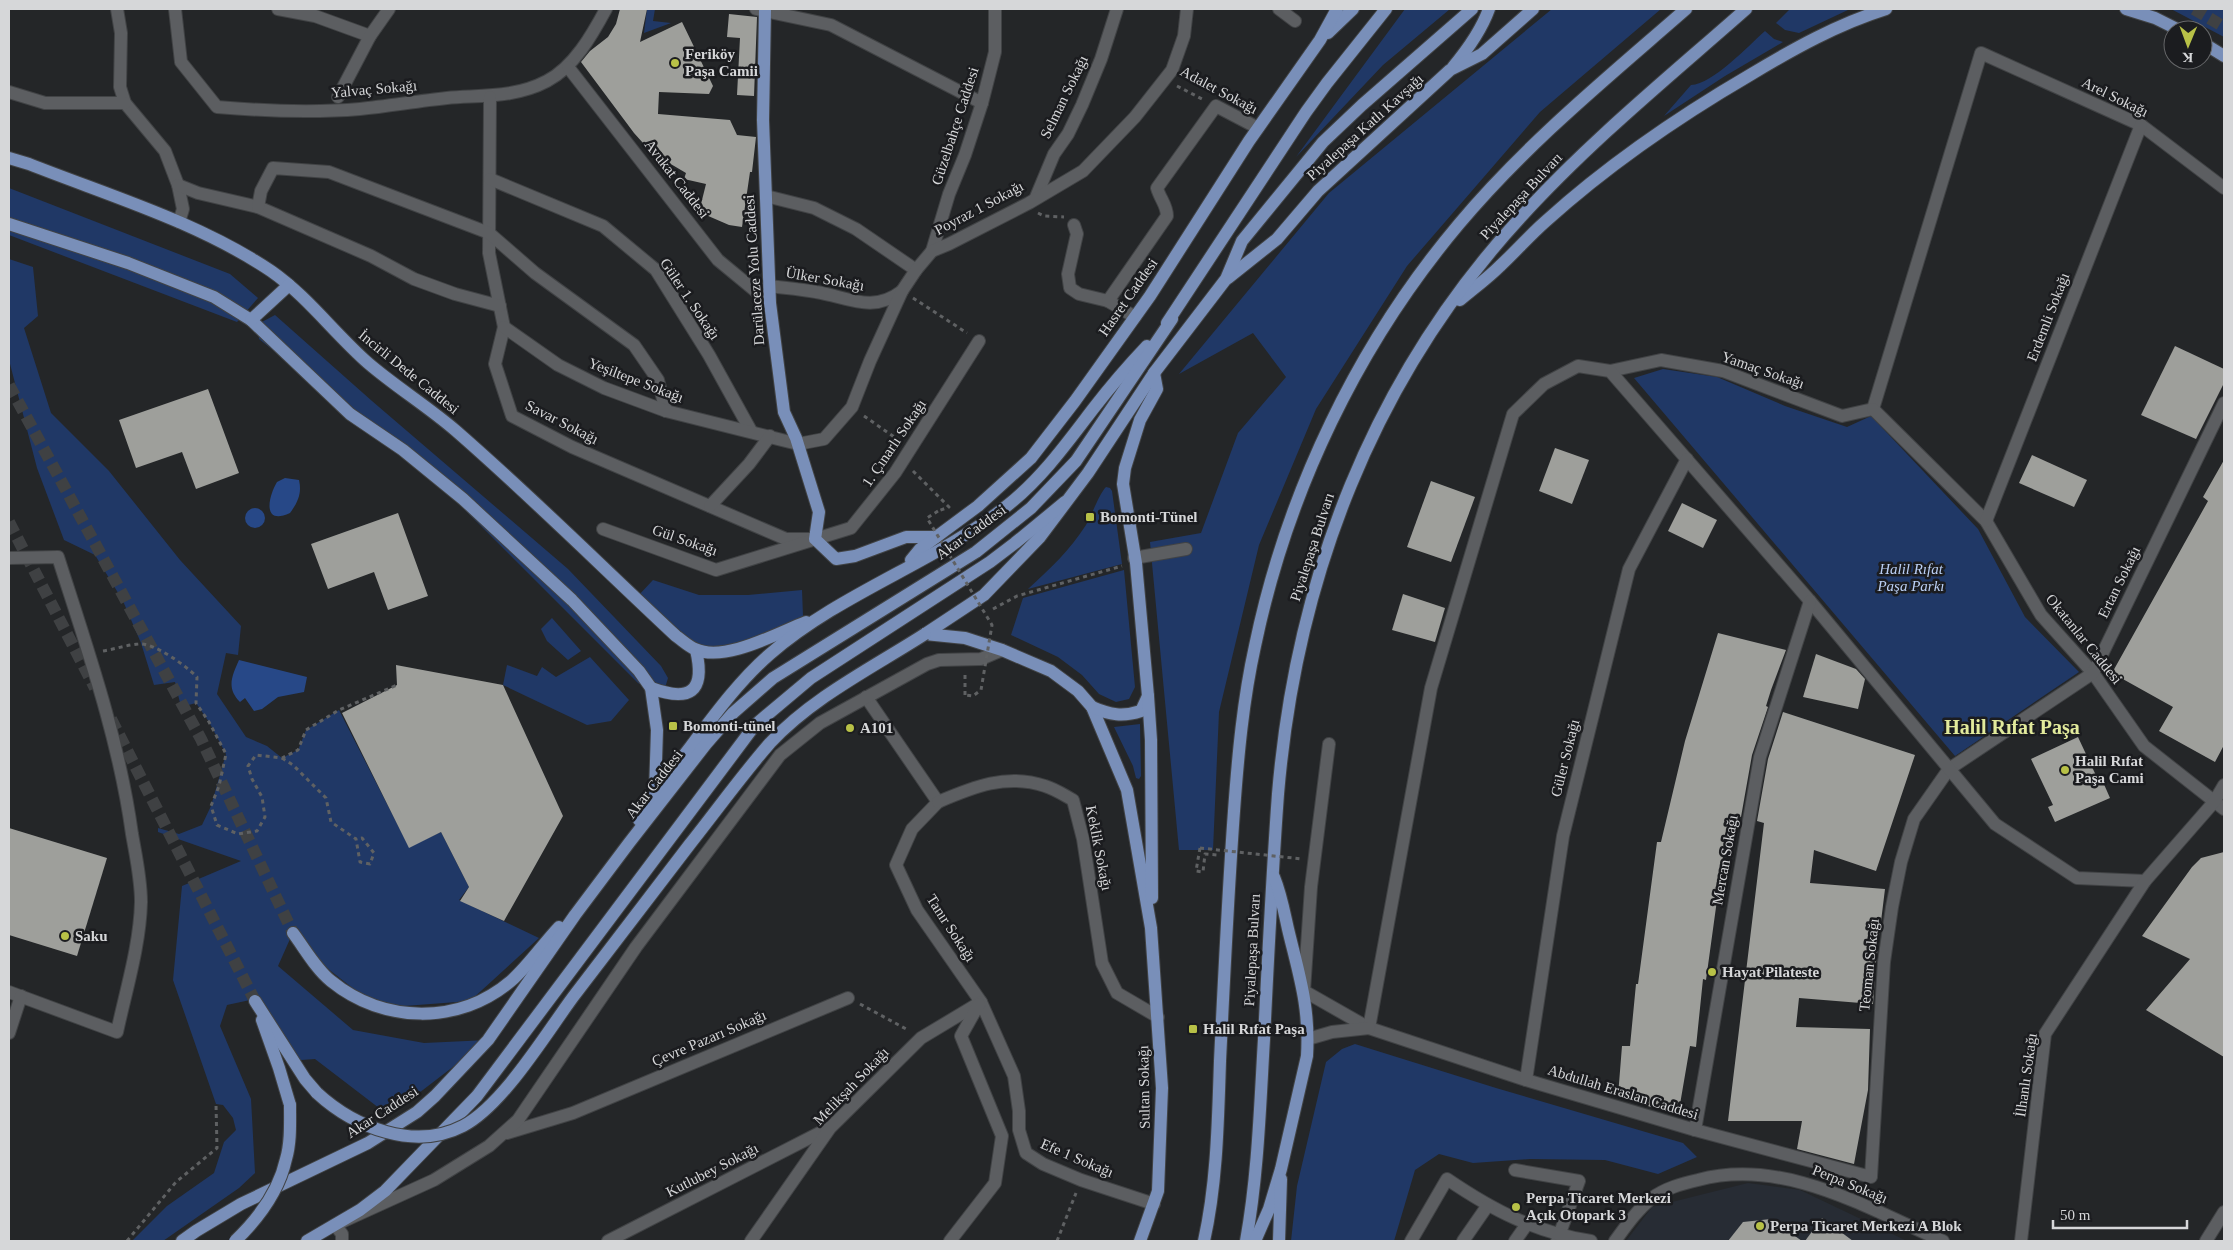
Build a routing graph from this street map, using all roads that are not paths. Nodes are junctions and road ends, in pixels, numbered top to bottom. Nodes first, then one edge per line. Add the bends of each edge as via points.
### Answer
1 (117, 9) edge
2 (175, 9) edge
3 (278, 9) edge
4 (389, 9) edge
5 (606, 9) edge
6 (994, 9) edge
7 (1116, 9) edge
8 (1187, 9) edge
9 (1278, 9) edge
10 (1337, 9) edge
11 (1353, 9) edge
12 (1472, 9) edge
13 (1489, 9) edge
14 (1533, 9) edge
15 (1686, 9) edge
16 (1746, 9) edge
17 (1886, 9) edge
18 (2126, 9) edge
19 (295, 10) edge
20 (762, 10) edge
21 (1383, 13) edge
22 (1296, 21) dead end
23 (2163, 22) edge
24 (370, 36) junction
25 (1320, 40) junction
26 (2213, 49) edge
27 (2224, 56) edge
28 (568, 67) junction
29 (1450, 70) junction
30 (9, 92) edge
31 (338, 97) dead end
32 (490, 97) junction
33 (125, 103) junction
34 (982, 103) junction
35 (2141, 125) junction
36 (1258, 128) junction
37 (9, 158) edge
38 (490, 179) junction
39 (178, 186) junction
40 (2224, 188) edge
41 (766, 196) junction
42 (1033, 200) junction
43 (258, 207) junction
44 (179, 222) junction
45 (9, 224) edge
46 (1074, 225) road end
47 (489, 233) junction
48 (932, 251) junction
49 (916, 270) junction
50 (1226, 279) junction
51 (288, 285) junction
52 (769, 286) junction
53 (902, 291) junction
54 (1108, 301) junction
55 (770, 303) junction
56 (500, 306) junction
57 (1442, 315) junction
58 (1135, 317) junction
59 (1172, 319) junction
60 (251, 320) junction
61 (504, 327) junction
62 (979, 340) road end
63 (1610, 371) junction
64 (1154, 373) junction
65 (2224, 403) edge
66 (1873, 409) junction
67 (666, 411) junction
68 (751, 431) junction
69 (770, 436) junction
70 (798, 444) junction
71 (1687, 459) junction
72 (1065, 502) junction
73 (710, 506) junction
74 (1986, 521) junction
75 (603, 529) dead end
76 (936, 537) junction
77 (815, 539) junction
78 (1186, 549) dead end
79 (9, 558) edge
80 (1135, 560) junction
81 (904, 568) junction
82 (1810, 601) junction
83 (822, 617) junction
84 (924, 634) junction
85 (696, 650) junction
86 (1002, 650) junction
87 (2093, 673) junction
88 (651, 688) junction
89 (1148, 696) junction
90 (866, 697) junction
91 (1092, 707) junction
92 (1330, 744) dead end
93 (1949, 769) junction
94 (2224, 785) edge
95 (655, 792) junction
96 (938, 802) junction
97 (2219, 806) edge
98 (629, 843) junction
99 (1273, 874) junction
100 (2145, 882) junction
101 (592, 892) junction
102 (1151, 928) junction
103 (293, 933) tunnel mouth
104 (1304, 991) junction
105 (15, 994) edge
106 (848, 998) road end
107 (981, 1002) junction
108 (1158, 1017) junction
109 (1369, 1028) junction
110 (9, 1034) edge
111 (1308, 1039) junction
112 (1526, 1080) junction
113 (830, 1128) junction
114 (1695, 1130) junction
115 (502, 1134) junction
116 (1281, 1169) junction
117 (1515, 1170) dead end
118 (1871, 1177) joint
119 (1154, 1204) junction
120 (1488, 1204) junction
121 (2224, 1212) edge
122 (1527, 1224) junction
123 (335, 1225) junction
124 (1558, 1239) edge
125 (951, 1240) edge
126 (182, 1241) edge
127 (235, 1241) edge
128 (307, 1241) edge
129 (342, 1241) edge
130 (608, 1241) edge
131 (750, 1241) edge
132 (1140, 1241) edge
133 (1204, 1241) edge
134 (1246, 1241) edge
135 (1255, 1241) edge
136 (1279, 1241) edge
137 (1411, 1241) edge
138 (1464, 1241) edge
139 (1515, 1241) edge
140 (1591, 1241) edge
141 (1615, 1241) edge
142 (1943, 1241) edge
143 (2021, 1241) edge
144 (2206, 1241) edge

1 - 33 street via 121,33 120,86
2 - 32 street, Yalvaç Sokağı via 181,62 217,107 265,111 359,109 448,98
3 - 19 street
4 - 24 street
5 - 28 street, Yalvaç Sokağı
6 - 34 street, Güzelbahçe Caddesi via 995,52
7 - 42 street, Selman Sokağı via 1101,59 1082,105
8 - 42 street, Poyraz 1 Sokağı via 1184,36 1165,80 1129,124 1083,171
9 - 22 street
10 - 25 main road, Hasret Caddesi
11 - 25 main road
12 - 50 main road via 1342,123 1242,241
13 - 29 main road via 1476,38
14 - 29 main road, Piyalepaşa Katlı Kavşağı via 1482,54
15 - 133 main road, Piyalepaşa Bulvarı via 1548,129 1459,224 1406,292 1377,336 1315,458 1283,542 1266,599 1246,695 1231,857 1217,1125
16 - 57 main road, Piyalepaşa Bulvarı via 1546,190 1497,244
17 - 57 main road via 1863,16 1792,50 1668,127 1617,163 1546,221 1499,268
18 - 23 main road
19 - 24 street
20 - 34 street via 831,25
20 - 41 main road, Darülaceze Yolu Caddesi
21 - 59 main road via 1301,119
24 - 31 street
25 - 36 main road, Hasret Caddesi
26 - 27 main road
28 - 32 street, Yalvaç Sokağı via 548,81 522,91
28 - 55 street, Avukat Caddesi via 718,260
29 - 50 main road, Piyalepaşa Katlı Kavşağı via 1318,191 1277,239
30 - 33 street via 44,103
32 - 38 street, Savar Sokağı
33 - 39 street via 165,151
34 - 48 street, Güzelbahçe Caddesi
35 - 40 street, Arel Sokağı
35 - 66 street, Arel Sokağı via 1981,53
35 - 74 street, Erdemli Sokağı
36 - 54 street, Adalet Sokağı via 1216,106 1157,188 1167,208 1167,216
36 - 58 main road, Hasret Caddesi
37 - 44 main road, İncirli Dede Caddesi
38 - 47 street, Savar Sokağı
38 - 68 street, Güler 1. Sokağı via 603,226 656,270
39 - 43 street
39 - 44 street via 183,209
41 - 49 street via 814,208 856,230
41 - 52 main road, Darülaceze Yolu Caddesi
42 - 48 street, Poyraz 1 Sokağı
43 - 47 street via 261,191 274,168 330,172
43 - 56 street via 371,256 414,279
44 - 51 main road, İncirli Dede Caddesi via 236,250 272,271
45 - 60 main road via 184,283 214,296
46 - 54 street via 1077,234 1068,274 1070,288 1079,294
47 - 56 street, Savar Sokağı via 489,252
47 - 67 street via 535,273 634,345 658,380
48 - 49 street, Poyraz 1 Sokağı
49 - 53 street, Poyraz 1 Sokağı
50 - 64 main road
51 - 60 main road
51 - 85 main road, İncirli Dede Caddesi via 367,362 461,435 676,636
52 - 53 street, Ülker Sokağı via 816,292 868,304 884,302
52 - 55 main road, Darülaceze Yolu Caddesi
53 - 70 street, Poyraz 1 Sokağı via 852,407 824,439
54 - 58 street
55 - 70 main road, Darülaceze Yolu Caddesi via 784,412
56 - 61 street, Savar Sokağı
57 - 99 main road, Piyalepaşa Bulvarı via 1370,438 1324,553 1300,644 1290,700 1278,793
58 - 76 main road, Hasret Caddesi via 1032,458 978,506
59 - 81 main road via 1108,390 1043,472 1008,505
59 - 98 main road, Akar Caddesi via 1096,433 1052,487 976,552 802,659 753,694 706,744
60 - 88 main road via 350,414 403,450 462,499 611,641
61 - 67 street, Yeşiltepe Sokağı via 558,365 604,388
61 - 73 street, Savar Sokağı via 495,364 512,416 572,448
62 - 77 street, 1. Çınarlı Sokağı via 863,516 851,528
63 - 66 street, Yamaç Sokağı via 1661,360 1723,370 1842,416
63 - 71 street
63 - 109 street via 1578,366 1544,384 1513,414 1431,688
64 - 72 main road
64 - 80 main road via 1157,389 1138,428 1123,484
65 - 87 street, Ertan Sokağı
66 - 74 street, Okatanlar Caddesi
67 - 68 street, Yeşiltepe Sokağı
68 - 69 street, Yeşiltepe Sokağı
69 - 70 street, Yeşiltepe Sokağı
69 - 73 street
70 - 77 main road, Darülaceze Yolu Caddesi via 819,512
71 - 82 street
71 - 112 street, Güler Sokağı via 1629,569 1563,836
72 - 84 main road via 1040,537 998,582 984,595
72 - 123 main road via 990,562 811,678 755,725 477,1096 385,1191
73 - 77 street, Savar Sokağı via 786,539
74 - 87 street, Okatanlar Caddesi via 2040,615
75 - 77 street, Gül Sokağı via 716,570
76 - 77 main road via 906,537 855,556 836,559
76 - 81 main road, Hasret Caddesi via 920,549
78 - 80 street
79 - 105 street via 58,557 120,766 141,887 140,920 117,1032
80 - 89 main road
81 - 83 main road
82 - 93 street
82 - 114 street, Mercan Sokağı via 1760,757
83 - 85 main road via 743,648 720,653
83 - 95 main road via 755,668
84 - 86 main road via 965,638
84 - 127 main road, bridge via 789,722 609,949 508,1085 483,1113 463,1126 439,1136 392,1134 351,1118 330,1105 305,1079 255,1002 290,1105 286,1159 277,1186 249,1227
85 - 88 main road via 700,674 690,692 670,695
86 - 90 street via 981,659 939,660 927,664
86 - 91 main road via 1051,671 1078,691
87 - 93 street
87 - 97 street, Okatanlar Caddesi via 2144,746
88 - 95 main road via 657,730
89 - 91 main road via 1141,711 1128,715 1108,714
89 - 102 main road via 1153,866
90 - 96 street
90 - 115 street via 820,723 780,755 636,946 518,1120
91 - 102 main road via 1128,790
92 - 104 street via 1311,887
93 - 100 street via 1995,824 2077,878
93 - 118 street, Teoman Sokağı via 1914,819 1892,907 1884,962
94 - 97 street, İlhanlı Sokağı
95 - 98 main road
96 - 107 street, Tanır Sokağı via 912,829 896,865 916,910
96 - 108 street, Keklik Sokağı via 975,787 1006,780 1045,786 1073,800 1083,838 1102,963 1117,993
97 - 100 street, İlhanlı Sokağı
98 - 101 main road, Akar Caddesi
99 - 104 main road via 1282,896
99 - 134 main road, Piyalepaşa Bulvarı via 1255,1168
100 - 143 street, İlhanlı Sokağı via 2045,1034
101 - 103 main road via 512,980 472,1005 444,1013 378,1008 351,996 329,980
101 - 126 main road, Akar Caddesi via 488,1040 436,1096 368,1143 241,1204
102 - 108 main road, Sultan Sokağı
104 - 109 street, Abdullah Eraslan Caddesi
104 - 111 main road
105 - 110 street
106 - 115 street, Çevre Pazarı Sokağı via 573,1113
107 - 113 street, Melikşah Sokağı via 921,1038
107 - 119 street, Efe 1 Sokağı via 1014,1076 1019,1130 1026,1153 1042,1164 1081,1180
107 - 125 street via 961,1036 1002,1136 995,1183
108 - 119 main road, Sultan Sokağı via 1162,1088 1158,1191
109 - 111 street, Abdullah Eraslan Caddesi via 1332,1032
109 - 112 street, Abdullah Eraslan Caddesi
111 - 116 main road
112 - 114 street, Abdullah Eraslan Caddesi
113 - 130 street, Kutlubey Sokağı
113 - 131 street, Melikşah Sokağı
114 - 118 street, Abdullah Eraslan Caddesi
115 - 123 street via 489,1146 434,1180
116 - 135 main road
116 - 136 main road
117 - 124 street via 1579,1181
119 - 132 main road, Sultan Sokağı
120 - 122 street
120 - 137 street via 1447,1179
120 - 138 street
121 - 144 street
122 - 124 street
122 - 139 street
123 - 128 main road
123 - 129 street via 342,1234
124 - 140 street
141 - 142 street, Perpa Sokağı via 1652,1198 1671,1186 1720,1174 1767,1175 1808,1183

